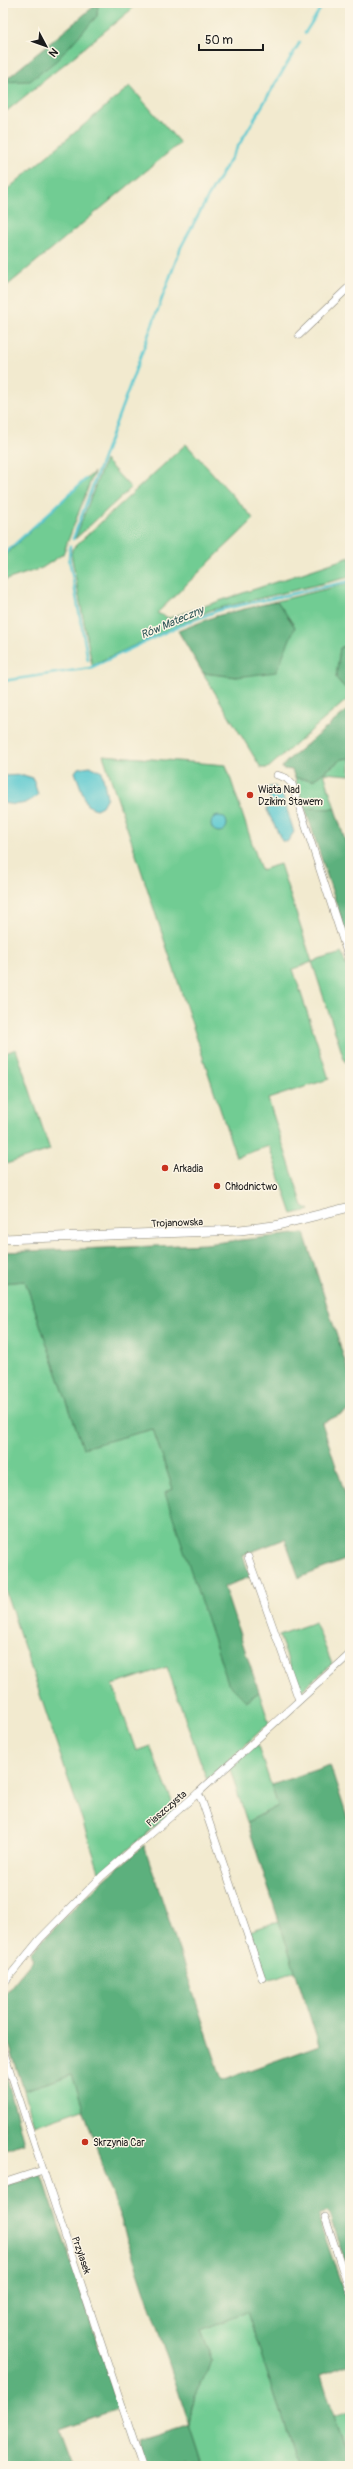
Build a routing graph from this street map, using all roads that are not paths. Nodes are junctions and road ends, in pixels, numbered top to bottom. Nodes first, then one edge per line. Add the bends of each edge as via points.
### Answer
1 (350, 286) edge
2 (299, 335) dead end
3 (277, 774) dead end
4 (350, 962) edge
5 (350, 1207) edge
6 (3, 1239) edge
7 (248, 1557) dead end
8 (350, 1654) edge
9 (299, 1700) junction
10 (198, 1793) junction
11 (262, 1978) dead end
12 (3, 1984) edge
13 (3, 2050) edge
14 (43, 2170) junction
15 (3, 2183) edge
16 (325, 2218) dead end
17 (350, 2292) edge
18 (142, 2466) edge

1 - 2 street
3 - 4 street via 292,784
5 - 6 street, Trojanowska via 274,1226 240,1230
7 - 9 street
8 - 9 street, Piaszczysta
9 - 10 street, Piaszczysta
10 - 11 street
10 - 12 street, Piaszczysta via 92,1886 40,1939
13 - 14 street, Przylasek
14 - 15 street
14 - 18 street, Przylasek
16 - 17 street

